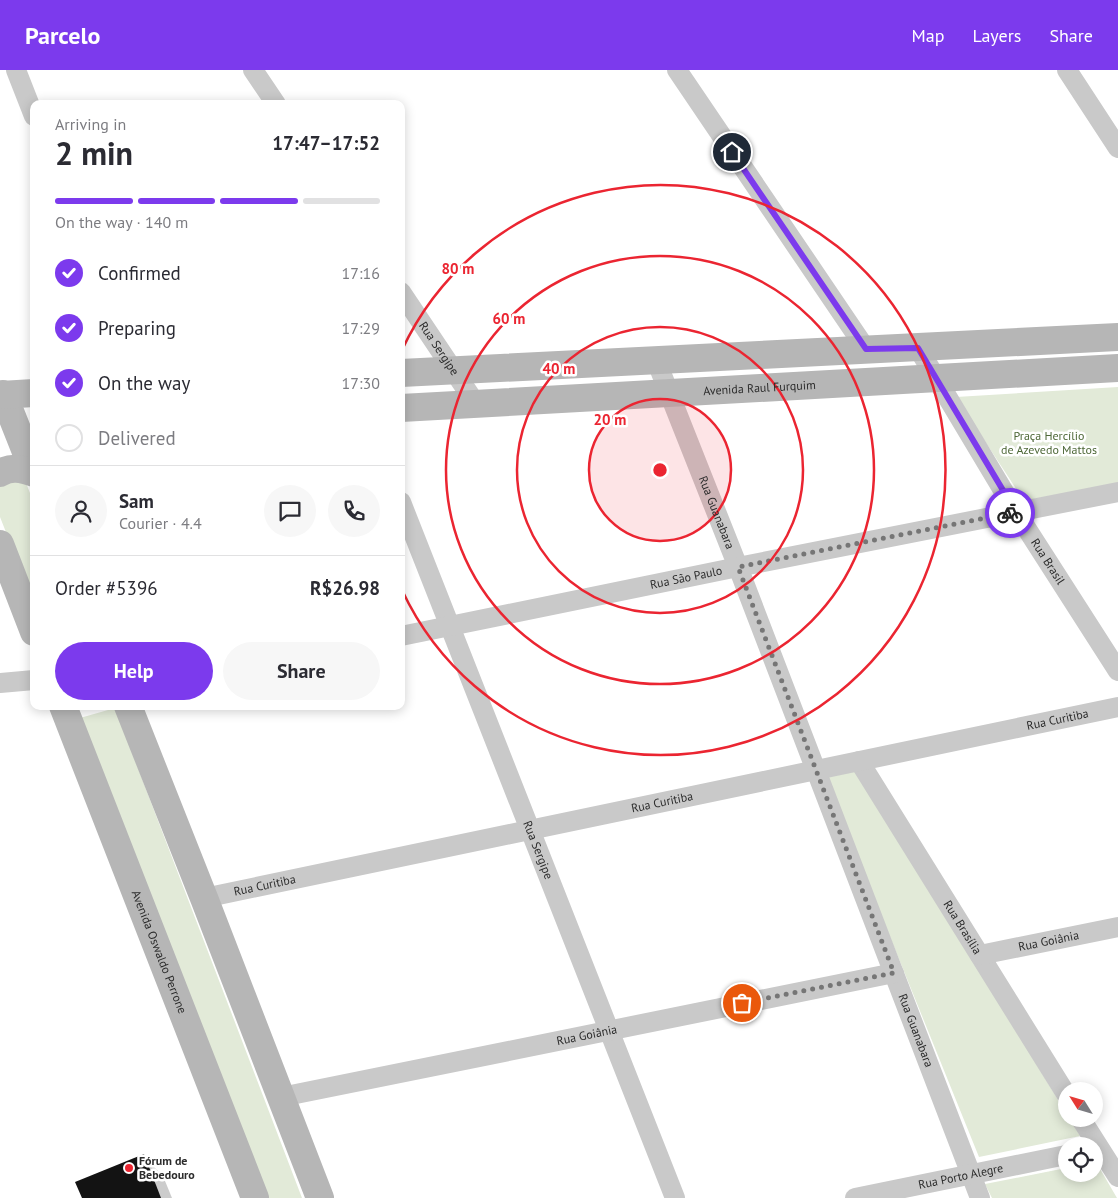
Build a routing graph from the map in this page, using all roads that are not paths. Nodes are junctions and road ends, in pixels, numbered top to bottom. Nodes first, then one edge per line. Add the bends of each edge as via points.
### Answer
1 (16, 70) edge
2 (253, 70) edge
3 (677, 70) edge
4 (1067, 70) edge
5 (273, 100) edge
6 (30, 106) edge
7 (1118, 148) edge
8 (405, 298) edge
9 (1118, 337) edge
10 (918, 348) junction
11 (866, 349) junction
12 (656, 360) junction
13 (1118, 368) edge
14 (454, 370) junction
15 (405, 373) edge
16 (937, 378) junction
17 (30, 393) edge
18 (670, 393) junction
19 (2, 394) edge
20 (476, 404) junction
21 (405, 408) edge
22 (17, 430) edge
23 (30, 462) edge
24 (30, 471) edge
25 (0, 473) edge
26 (1118, 492) edge
27 (405, 512) edge
28 (1016, 512) junction
29 (0, 544) edge
30 (738, 567) junction
31 (30, 622) edge
32 (450, 626) junction
33 (405, 635) edge
34 (1118, 671) edge
35 (30, 680) edge
36 (0, 683) edge
37 (1118, 707) edge
38 (64, 710) edge
39 (130, 710) edge
40 (859, 761) junction
41 (816, 770) junction
42 (530, 830) junction
43 (204, 898) junction
44 (1118, 927) edge
45 (980, 955) junction
46 (894, 973) junction
47 (609, 1030) junction
48 (1059, 1082) edge
49 (281, 1097) junction
50 (1089, 1128) edge
51 (1104, 1147) edge
52 (1058, 1157) edge
53 (971, 1174) junction
54 (1118, 1178) edge
55 (256, 1198) edge
56 (320, 1198) edge
57 (675, 1198) edge
58 (854, 1198) edge
59 (980, 1198) edge

1 - 6 street
2 - 5 street
3 - 11 street
4 - 7 street
8 - 14 street, Rua Sergipe
9 - 10 main road
10 - 11 main road
10 - 16 street, Rua Brasil
11 - 12 main road
12 - 14 main road
12 - 18 street, Rua Guanabara
13 - 16 main road, Avenida Raul Furquim
14 - 15 main road
14 - 20 street, Rua Sergipe
16 - 18 main road, Avenida Raul Furquim
16 - 28 street, Rua Brasil
17 - 19 main road
18 - 20 main road, Avenida Raul Furquim
18 - 30 street, Rua Guanabara
19 - 22 main road
20 - 21 main road, Avenida Raul Furquim
22 - 23 main road
24 - 25 main road via 6,469
26 - 28 street, Rua São Paulo
27 - 32 street, Rua Sergipe
28 - 30 street, Rua São Paulo
28 - 34 street, Rua Brasil
29 - 31 main road
30 - 32 street, Rua São Paulo
30 - 41 street, Rua Guanabara
32 - 33 street, Rua São Paulo
32 - 42 street, Rua Sergipe
35 - 36 street
37 - 40 street, Rua Curitiba
38 - 55 main road, Avenida Oswaldo Perrone
39 - 43 main road
40 - 41 street, Rua Curitiba
40 - 45 street, Rua Brasília
41 - 42 street, Rua Curitiba
41 - 46 street, Rua Guanabara
42 - 43 street, Rua Curitiba
42 - 47 street, Rua Sergipe
43 - 49 main road
44 - 45 street, Rua Goiânia
45 - 48 street, Rua Brasília
46 - 47 street, Rua Goiânia
46 - 53 street, Rua Guanabara
47 - 49 street, Rua Goiânia
47 - 57 street, Rua Sergipe
49 - 56 main road
50 - 51 street
51 - 54 street
52 - 53 street, Rua Porto Alegre
53 - 58 street, Rua Porto Alegre
53 - 59 street, Rua Guanabara

